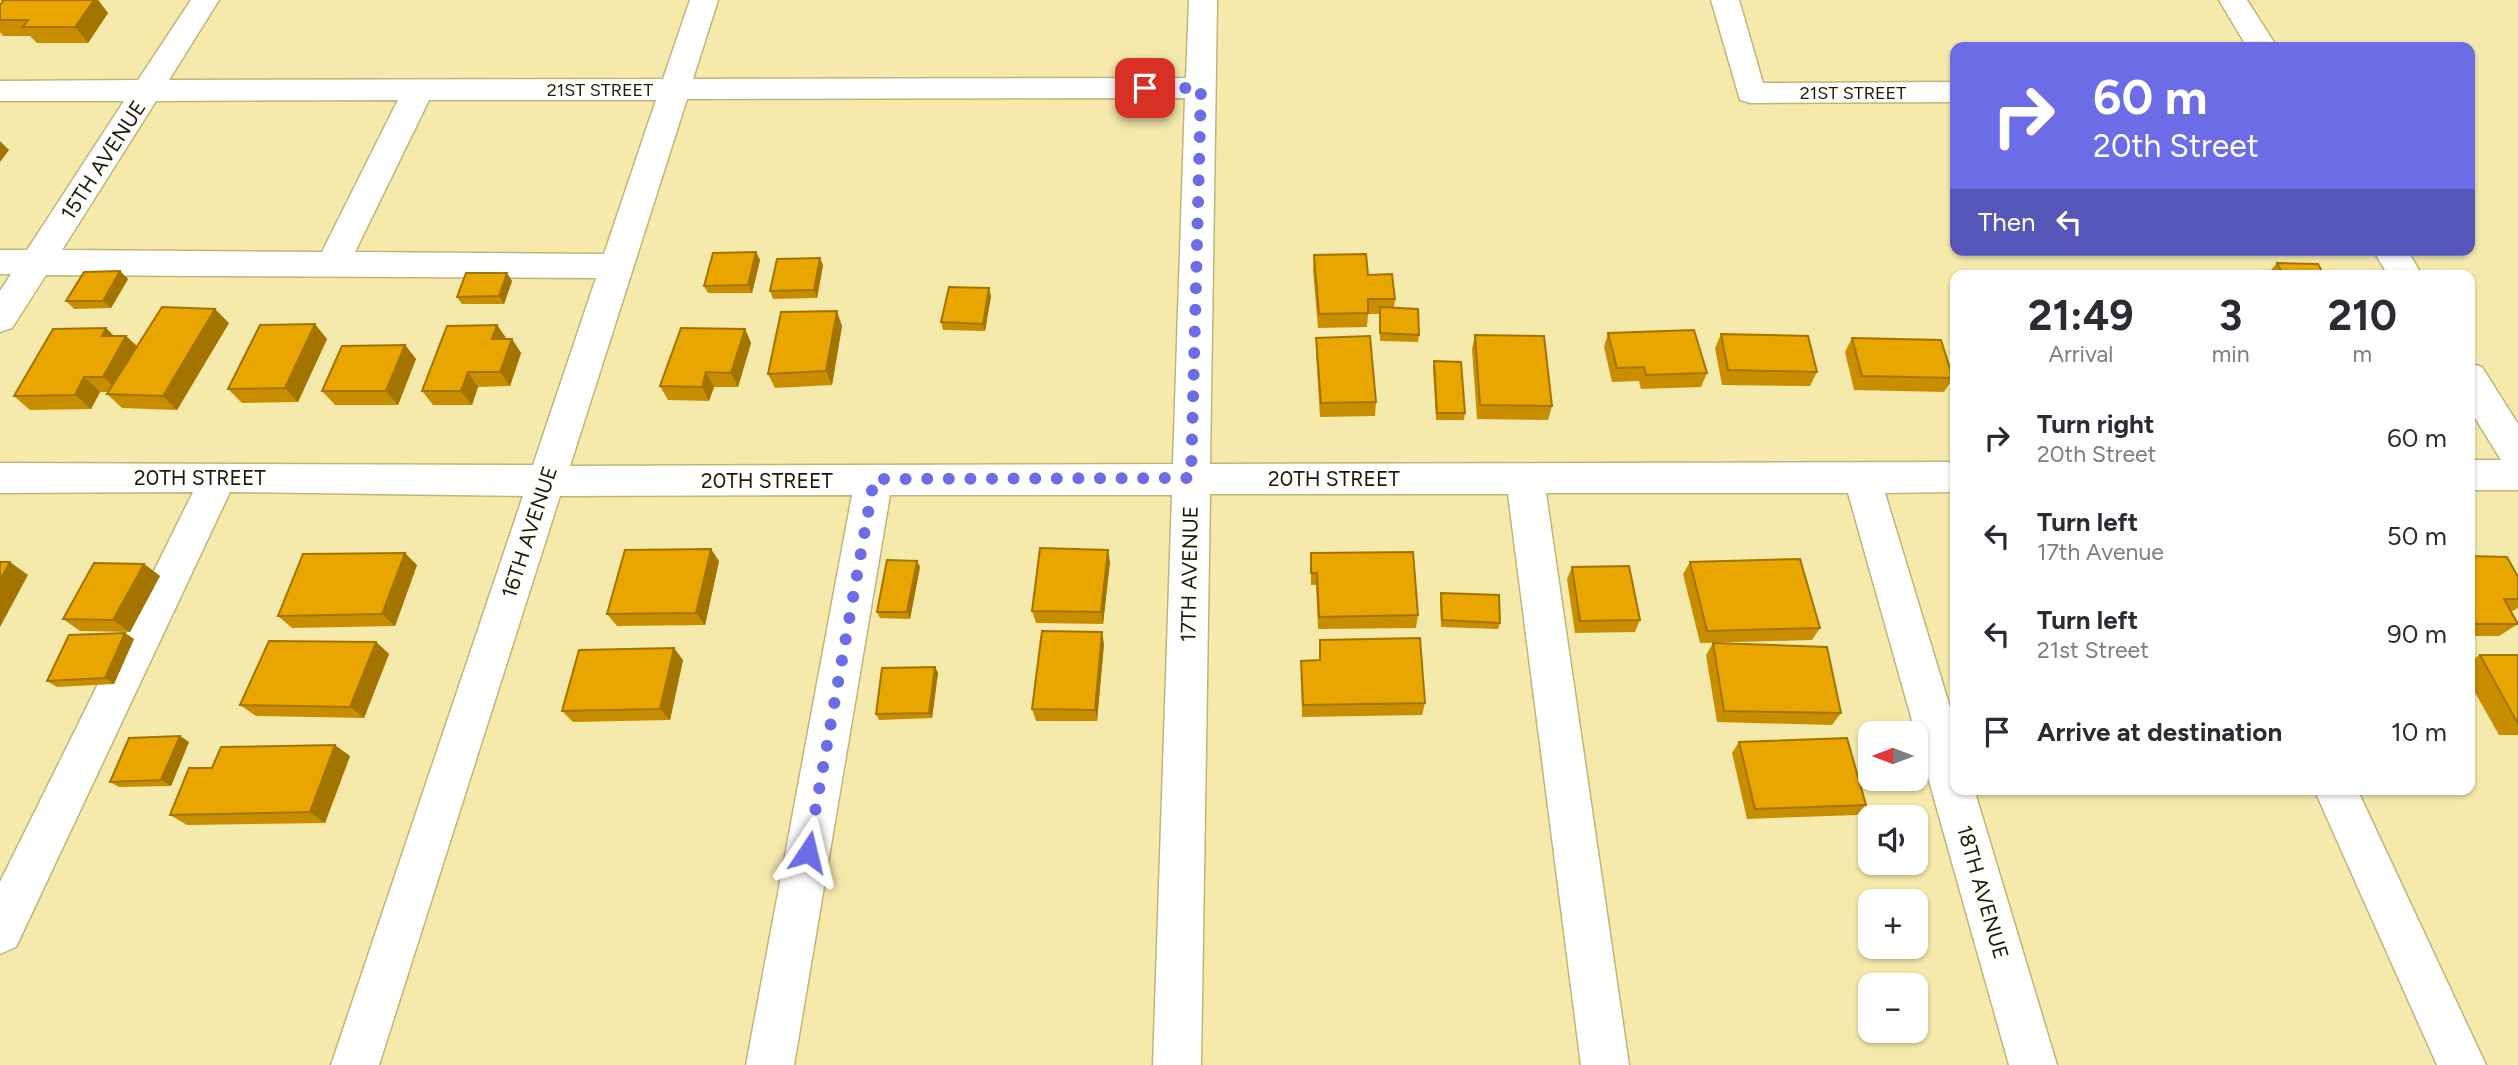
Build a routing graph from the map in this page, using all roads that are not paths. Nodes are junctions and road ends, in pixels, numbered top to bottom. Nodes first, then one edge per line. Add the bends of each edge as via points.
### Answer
1 (205, 0) edge
2 (704, 0) edge
3 (1203, 0) edge
4 (1725, 0) edge
5 (2233, 0) edge
6 (2259, 42) edge
7 (1201, 88) junction
8 (148, 89) junction
9 (419, 89) junction
10 (675, 90) junction
11 (0, 91) edge
12 (1950, 92) edge
13 (37, 261) junction
14 (0, 262) edge
15 (333, 263) junction
16 (618, 266) junction
17 (0, 319) edge
18 (2475, 387) edge
19 (2518, 455) edge
20 (2475, 475) edge
21 (2518, 475) edge
22 (219, 477) junction
23 (1861, 477) junction
24 (1950, 477) edge
25 (0, 478) edge
26 (1191, 478) junction
27 (1525, 478) junction
28 (874, 479) junction
29 (545, 481) junction
30 (1950, 779) edge
31 (1955, 795) edge
32 (2338, 795) edge
33 (0, 931) edge
34 (355, 1065) edge
35 (770, 1065) edge
36 (1177, 1065) edge
37 (1605, 1065) edge
38 (2034, 1065) edge
39 (2462, 1065) edge

1 - 8 street, 15TH AVENUE
2 - 10 street, 16TH AVENUE
3 - 7 street, 17TH AVENUE
4 - 12 street, 21ST STREET via 1751,93
5 - 6 street
7 - 10 street, 21ST STREET
7 - 26 street, 17TH AVENUE
8 - 9 street, 21ST STREET
8 - 11 street, 21ST STREET
8 - 13 street, 15TH AVENUE
9 - 10 street, 21ST STREET
9 - 15 street
10 - 16 street, 16TH AVENUE
13 - 14 street
13 - 15 street
13 - 17 street, 15TH AVENUE
15 - 16 street
16 - 29 street, 16TH AVENUE
18 - 19 street
20 - 21 street
22 - 25 street, 20TH STREET
22 - 29 street, 20TH STREET
22 - 33 street
23 - 24 street, 20TH STREET
23 - 27 street, 20TH STREET
23 - 30 street, 18TH AVENUE
26 - 27 street, 20TH STREET
26 - 28 street, 20TH STREET
26 - 36 street, 17TH AVENUE
27 - 37 street
28 - 29 street, 20TH STREET
28 - 35 street
29 - 34 street, 16TH AVENUE
31 - 38 street, 18TH AVENUE
32 - 39 street

